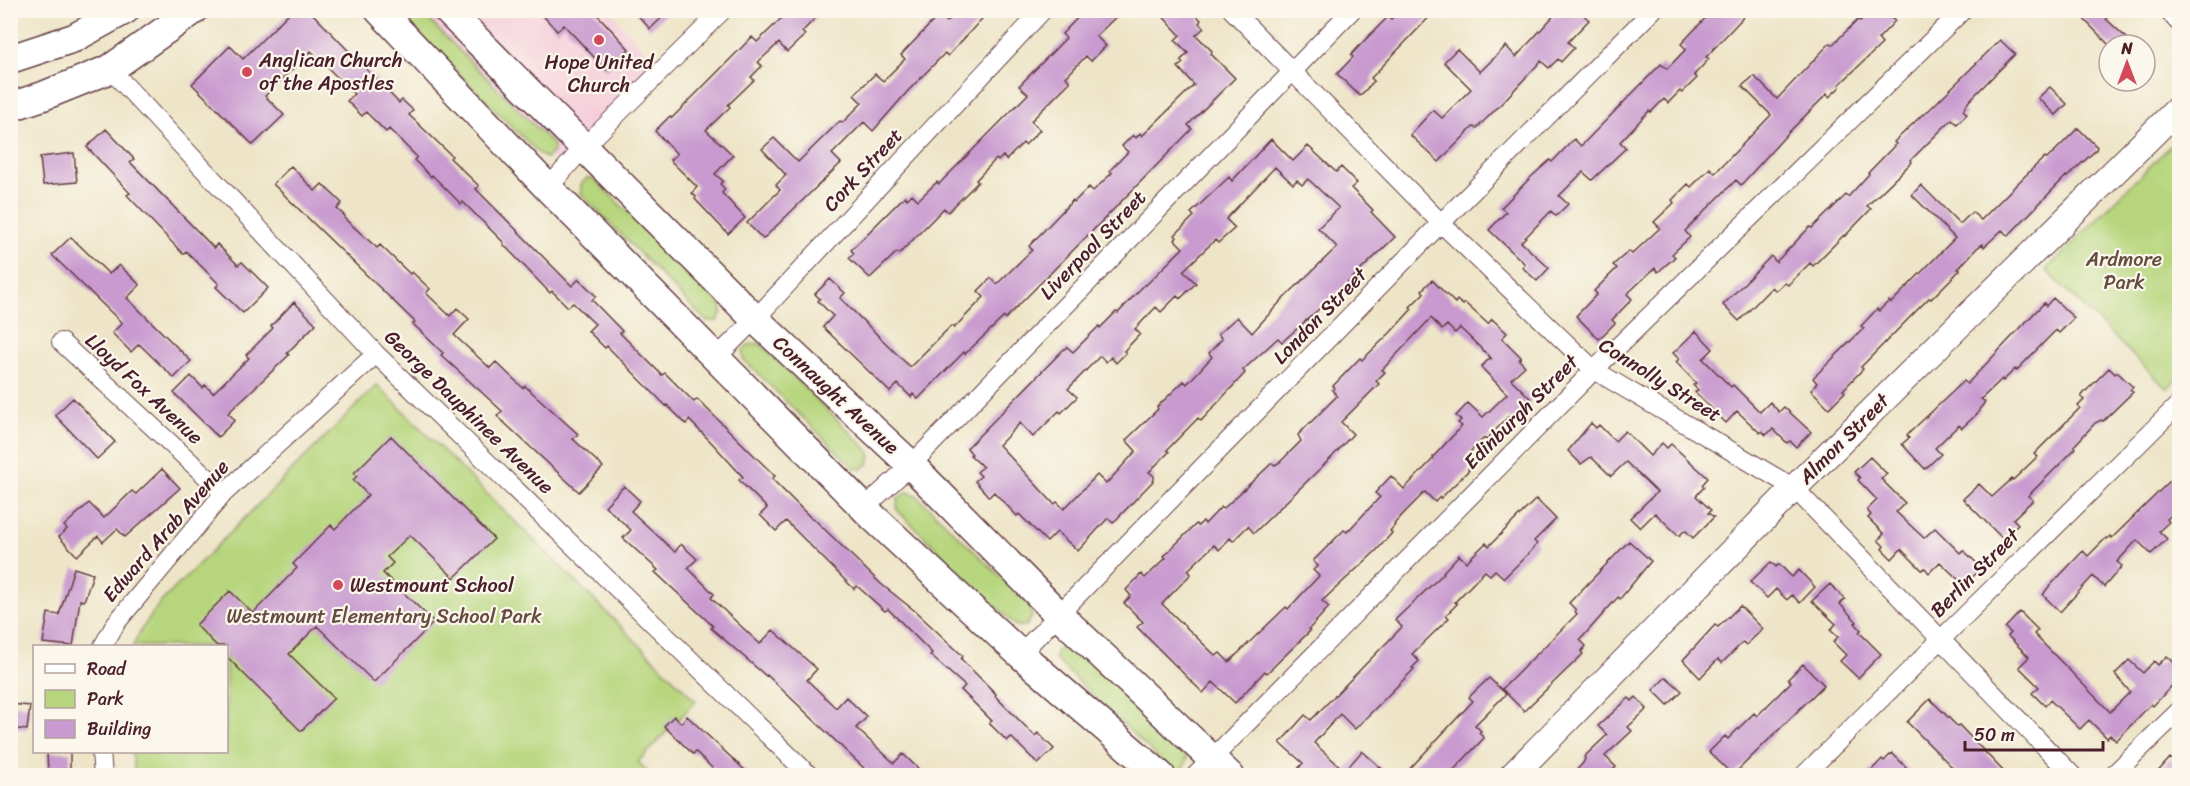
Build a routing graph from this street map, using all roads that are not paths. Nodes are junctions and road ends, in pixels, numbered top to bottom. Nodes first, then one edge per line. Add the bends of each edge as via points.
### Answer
1 (125, 10) edge
2 (447, 10) edge
3 (723, 10) edge
4 (1043, 10) edge
5 (1232, 10) edge
6 (1352, 10) edge
7 (1653, 10) edge
8 (1963, 10) edge
9 (2173, 10) edge
10 (194, 11) edge
11 (379, 11) edge
12 (2180, 18) edge
13 (13, 62) edge
14 (110, 69) junction
15 (1292, 72) junction
16 (10, 107) edge
17 (2180, 107) edge
18 (583, 148) junction
19 (548, 188) junction
20 (1441, 223) junction
21 (755, 319) junction
22 (61, 342) dead end
23 (376, 354) junction
24 (715, 359) junction
25 (1594, 370) junction
26 (2180, 403) edge
27 (911, 465) junction
28 (1794, 488) junction
29 (224, 493) junction
30 (864, 508) junction
31 (1059, 615) junction
32 (1939, 640) junction
33 (104, 645) edge
34 (1020, 654) junction
35 (2180, 710) edge
36 (101, 753) edge
37 (1211, 770) edge
38 (103, 776) edge
39 (810, 776) edge
40 (1161, 776) edge
41 (1512, 776) edge
42 (1803, 776) edge
43 (2073, 776) edge
44 (2112, 776) edge

1 - 13 main road via 74,38
2 - 18 main road, Connaught Avenue
3 - 18 street
4 - 21 street, Cork Street
5 - 15 street, Connolly Street
6 - 15 street, Liverpool Street
7 - 20 street, London Street
8 - 25 street, Edinburgh Street
9 - 12 street
10 - 14 main road
11 - 19 main road
14 - 16 main road
14 - 23 street, George Dauphinee Avenue
15 - 20 street, Connolly Street
15 - 27 street, Liverpool Street
17 - 28 street, Almon Street
18 - 19 street
18 - 21 main road, Connaught Avenue
19 - 24 main road
20 - 25 street, Connolly Street
20 - 31 street, London Street
21 - 24 street, Cork Street
21 - 27 main road, Connaught Avenue
22 - 29 street, Lloyd Fox Avenue
23 - 29 street, Edward Arab Avenue
23 - 39 street, George Dauphinee Avenue
24 - 30 main road
25 - 28 street, Connolly Street
25 - 37 street, Edinburgh Street
26 - 32 street, Berlin Street
27 - 30 street, Liverpool Street
27 - 31 main road, Connaught Avenue
28 - 32 street, Connolly Street
28 - 41 street, Almon Street
29 - 33 street, Edward Arab Avenue via 116,623
30 - 34 main road
31 - 34 street, London Street
31 - 37 main road, Connaught Avenue
32 - 42 street, Berlin Street
32 - 43 street, Connolly Street
34 - 40 main road
35 - 44 street
36 - 38 street

